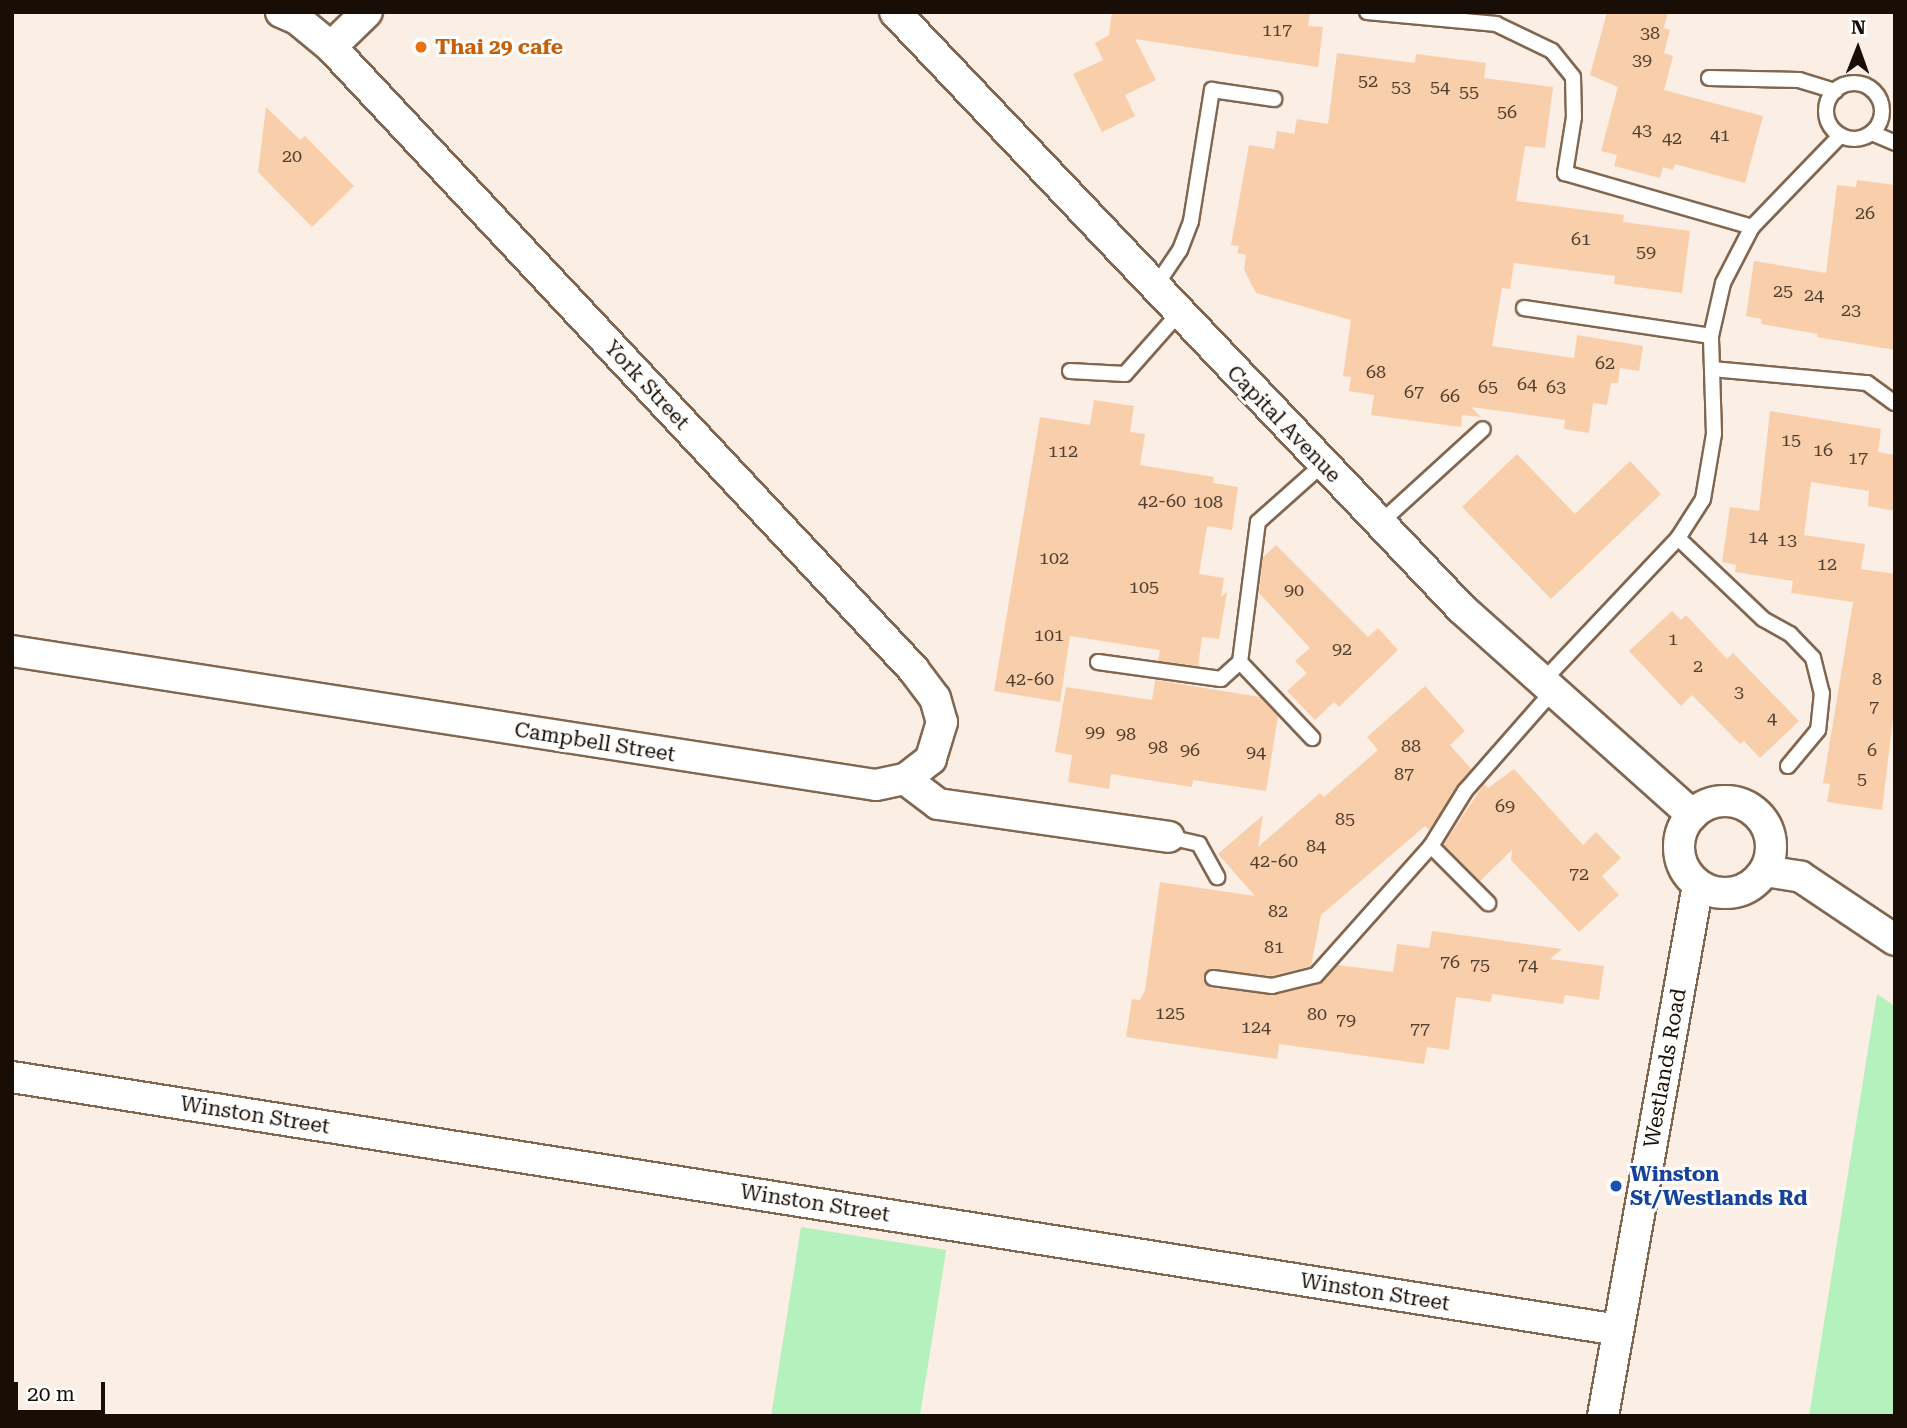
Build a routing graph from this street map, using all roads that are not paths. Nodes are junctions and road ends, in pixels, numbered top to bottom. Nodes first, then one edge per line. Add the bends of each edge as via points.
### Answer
1 (281, 12) edge
2 (367, 12) edge
3 (895, 12) edge
4 (1367, 12) edge
5 (331, 47) junction
6 (1709, 78) dead end
7 (1835, 91) junction
8 (1274, 99) dead end
9 (1872, 133) junction
10 (1840, 136) junction
11 (1895, 143) edge
12 (1752, 227) junction
13 (1153, 289) junction
14 (1524, 308) dead end
15 (1178, 314) junction
16 (1711, 336) junction
17 (1712, 369) junction
18 (1070, 371) dead end
19 (1895, 403) edge
20 (1483, 429) dead end
21 (1323, 464) junction
22 (1380, 523) junction
23 (1678, 538) junction
24 (12, 651) edge
25 (1098, 662) dead end
26 (1240, 663) junction
27 (1547, 687) junction
28 (1312, 737) dead end
29 (1788, 766) dead end
30 (905, 779) junction
31 (1692, 816) junction
32 (1169, 837) joint
33 (1432, 846) junction
34 (1765, 871) junction
35 (1217, 877) dead end
36 (1698, 885) junction
37 (1488, 903) dead end
38 (1895, 940) edge
39 (1213, 978) dead end
40 (12, 1077) edge
41 (1618, 1330) junction
42 (1603, 1416) edge

1 - 5 street, York Street
2 - 5 street
3 - 13 street, Capital Avenue
4 - 12 lane via 1496,24 1552,51 1573,77 1574,117 1564,173
5 - 30 street, York Street via 913,669 935,698 942,722 931,759
6 - 7 lane via 1798,80
7 - 9 lane via 1854,83 1877,94 1882,116
7 - 10 lane via 1826,118
8 - 13 lane via 1212,90 1191,221 1180,250
9 - 10 lane via 1854,140
9 - 11 lane
10 - 12 lane
12 - 16 lane via 1723,284
13 - 15 street, Capital Avenue
14 - 16 lane
15 - 18 lane via 1125,374
15 - 21 street, Capital Avenue
16 - 17 lane
17 - 19 lane via 1867,383
17 - 23 lane via 1714,434 1703,499
20 - 22 lane
21 - 22 street, Capital Avenue
21 - 26 lane via 1258,522
22 - 27 street, Capital Avenue
23 - 27 lane
23 - 29 lane via 1763,619 1790,634 1813,658 1822,693 1818,730
24 - 30 street, Campbell Street via 876,785
25 - 26 lane via 1221,679
26 - 28 lane
27 - 31 street, Capital Avenue
27 - 33 lane via 1465,791
30 - 32 street via 938,804
31 - 34 street via 1720,801 1751,809 1770,834 1772,850
31 - 36 street via 1679,842 1684,866
32 - 35 lane via 1199,845
33 - 37 lane
33 - 39 lane via 1316,975 1272,986
34 - 36 street via 1741,891 1725,894
34 - 38 street via 1801,877
36 - 41 street, Westlands Road
40 - 41 street, Winston Street
41 - 42 street, Westlands Road

